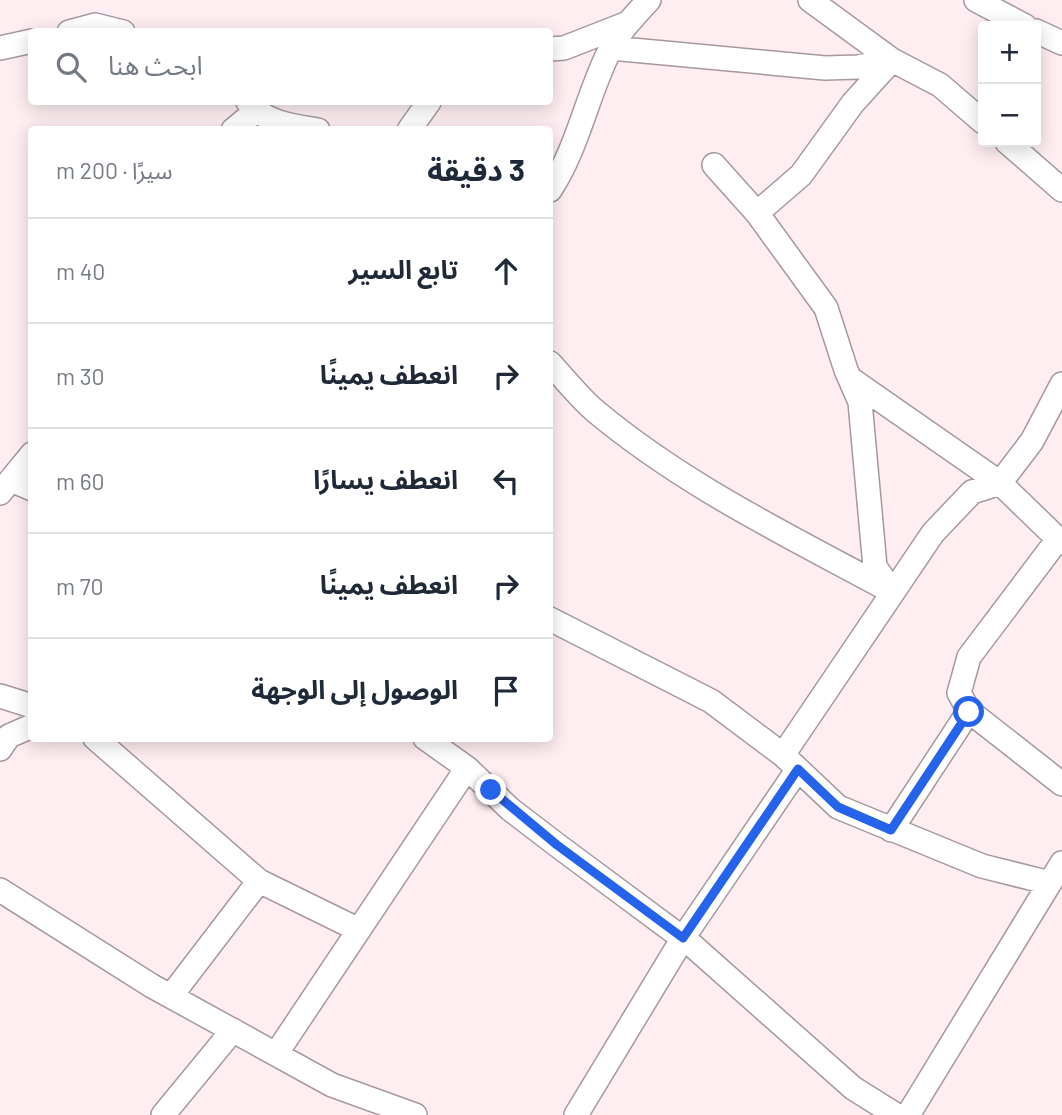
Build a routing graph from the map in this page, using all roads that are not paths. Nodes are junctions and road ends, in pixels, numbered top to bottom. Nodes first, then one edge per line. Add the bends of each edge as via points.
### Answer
1 (649, 0) edge
2 (810, 0) edge
3 (976, 0) edge
4 (1016, 21) edge
5 (628, 23) junction
6 (84, 28) edge
7 (107, 28) edge
8 (1041, 33) edge
9 (28, 42) edge
10 (1062, 43) edge
11 (0, 48) edge
12 (611, 48) junction
13 (553, 49) edge
14 (892, 60) junction
15 (427, 105) edge
16 (252, 106) edge
17 (978, 118) edge
18 (236, 126) edge
19 (291, 126) edge
20 (412, 126) edge
21 (1013, 147) edge
22 (715, 165) dead end
23 (553, 185) edge
24 (1062, 190) edge
25 (757, 213) junction
26 (553, 366) edge
27 (849, 378) junction
28 (1062, 384) edge
29 (28, 461) edge
30 (1000, 484) junction
31 (14, 487) edge
32 (1060, 541) edge
33 (893, 593) junction
34 (553, 621) edge
35 (0, 696) edge
36 (28, 705) edge
37 (969, 712) junction
38 (28, 728) edge
39 (100, 742) edge
40 (431, 742) edge
41 (0, 749) edge
42 (790, 762) junction
43 (467, 768) junction
44 (1062, 784) edge
45 (891, 830) junction
46 (1062, 863) edge
47 (259, 880) junction
48 (1050, 883) junction
49 (0, 890) edge
50 (359, 930) junction
51 (683, 938) junction
52 (171, 996) junction
53 (233, 1030) junction
54 (276, 1054) junction
55 (163, 1115) edge
56 (415, 1115) edge
57 (576, 1115) edge
58 (896, 1115) edge
59 (908, 1115) edge

1 - 5 street
2 - 14 street
3 - 4 street
5 - 12 street
5 - 13 street
6 - 7 street
8 - 10 street
9 - 11 street
12 - 14 street via 825,68
12 - 23 street via 565,167
14 - 17 street via 940,85
14 - 25 street via 853,103 801,175
15 - 20 street
16 - 18 street
16 - 19 street
21 - 24 street
22 - 25 street
25 - 27 street via 826,308
26 - 33 street via 593,409 659,458 728,503
27 - 30 street
27 - 33 street via 864,427 875,567
28 - 30 street via 1032,441
29 - 31 street
30 - 32 street
30 - 33 street via 972,492 933,533
32 - 37 street via 970,657 959,693
33 - 42 street
34 - 42 street via 711,701
35 - 36 street
37 - 44 street
37 - 45 street
38 - 41 street via 9,736
39 - 47 street
40 - 43 street
42 - 45 street via 838,807
42 - 51 street
43 - 50 street
43 - 51 street via 510,809
45 - 48 street via 982,866
46 - 48 street
47 - 50 street
47 - 52 street
48 - 59 street
49 - 52 street
50 - 54 street
51 - 57 street
51 - 58 street via 853,1088
52 - 53 street
53 - 54 street
53 - 55 street
54 - 56 street via 332,1085

